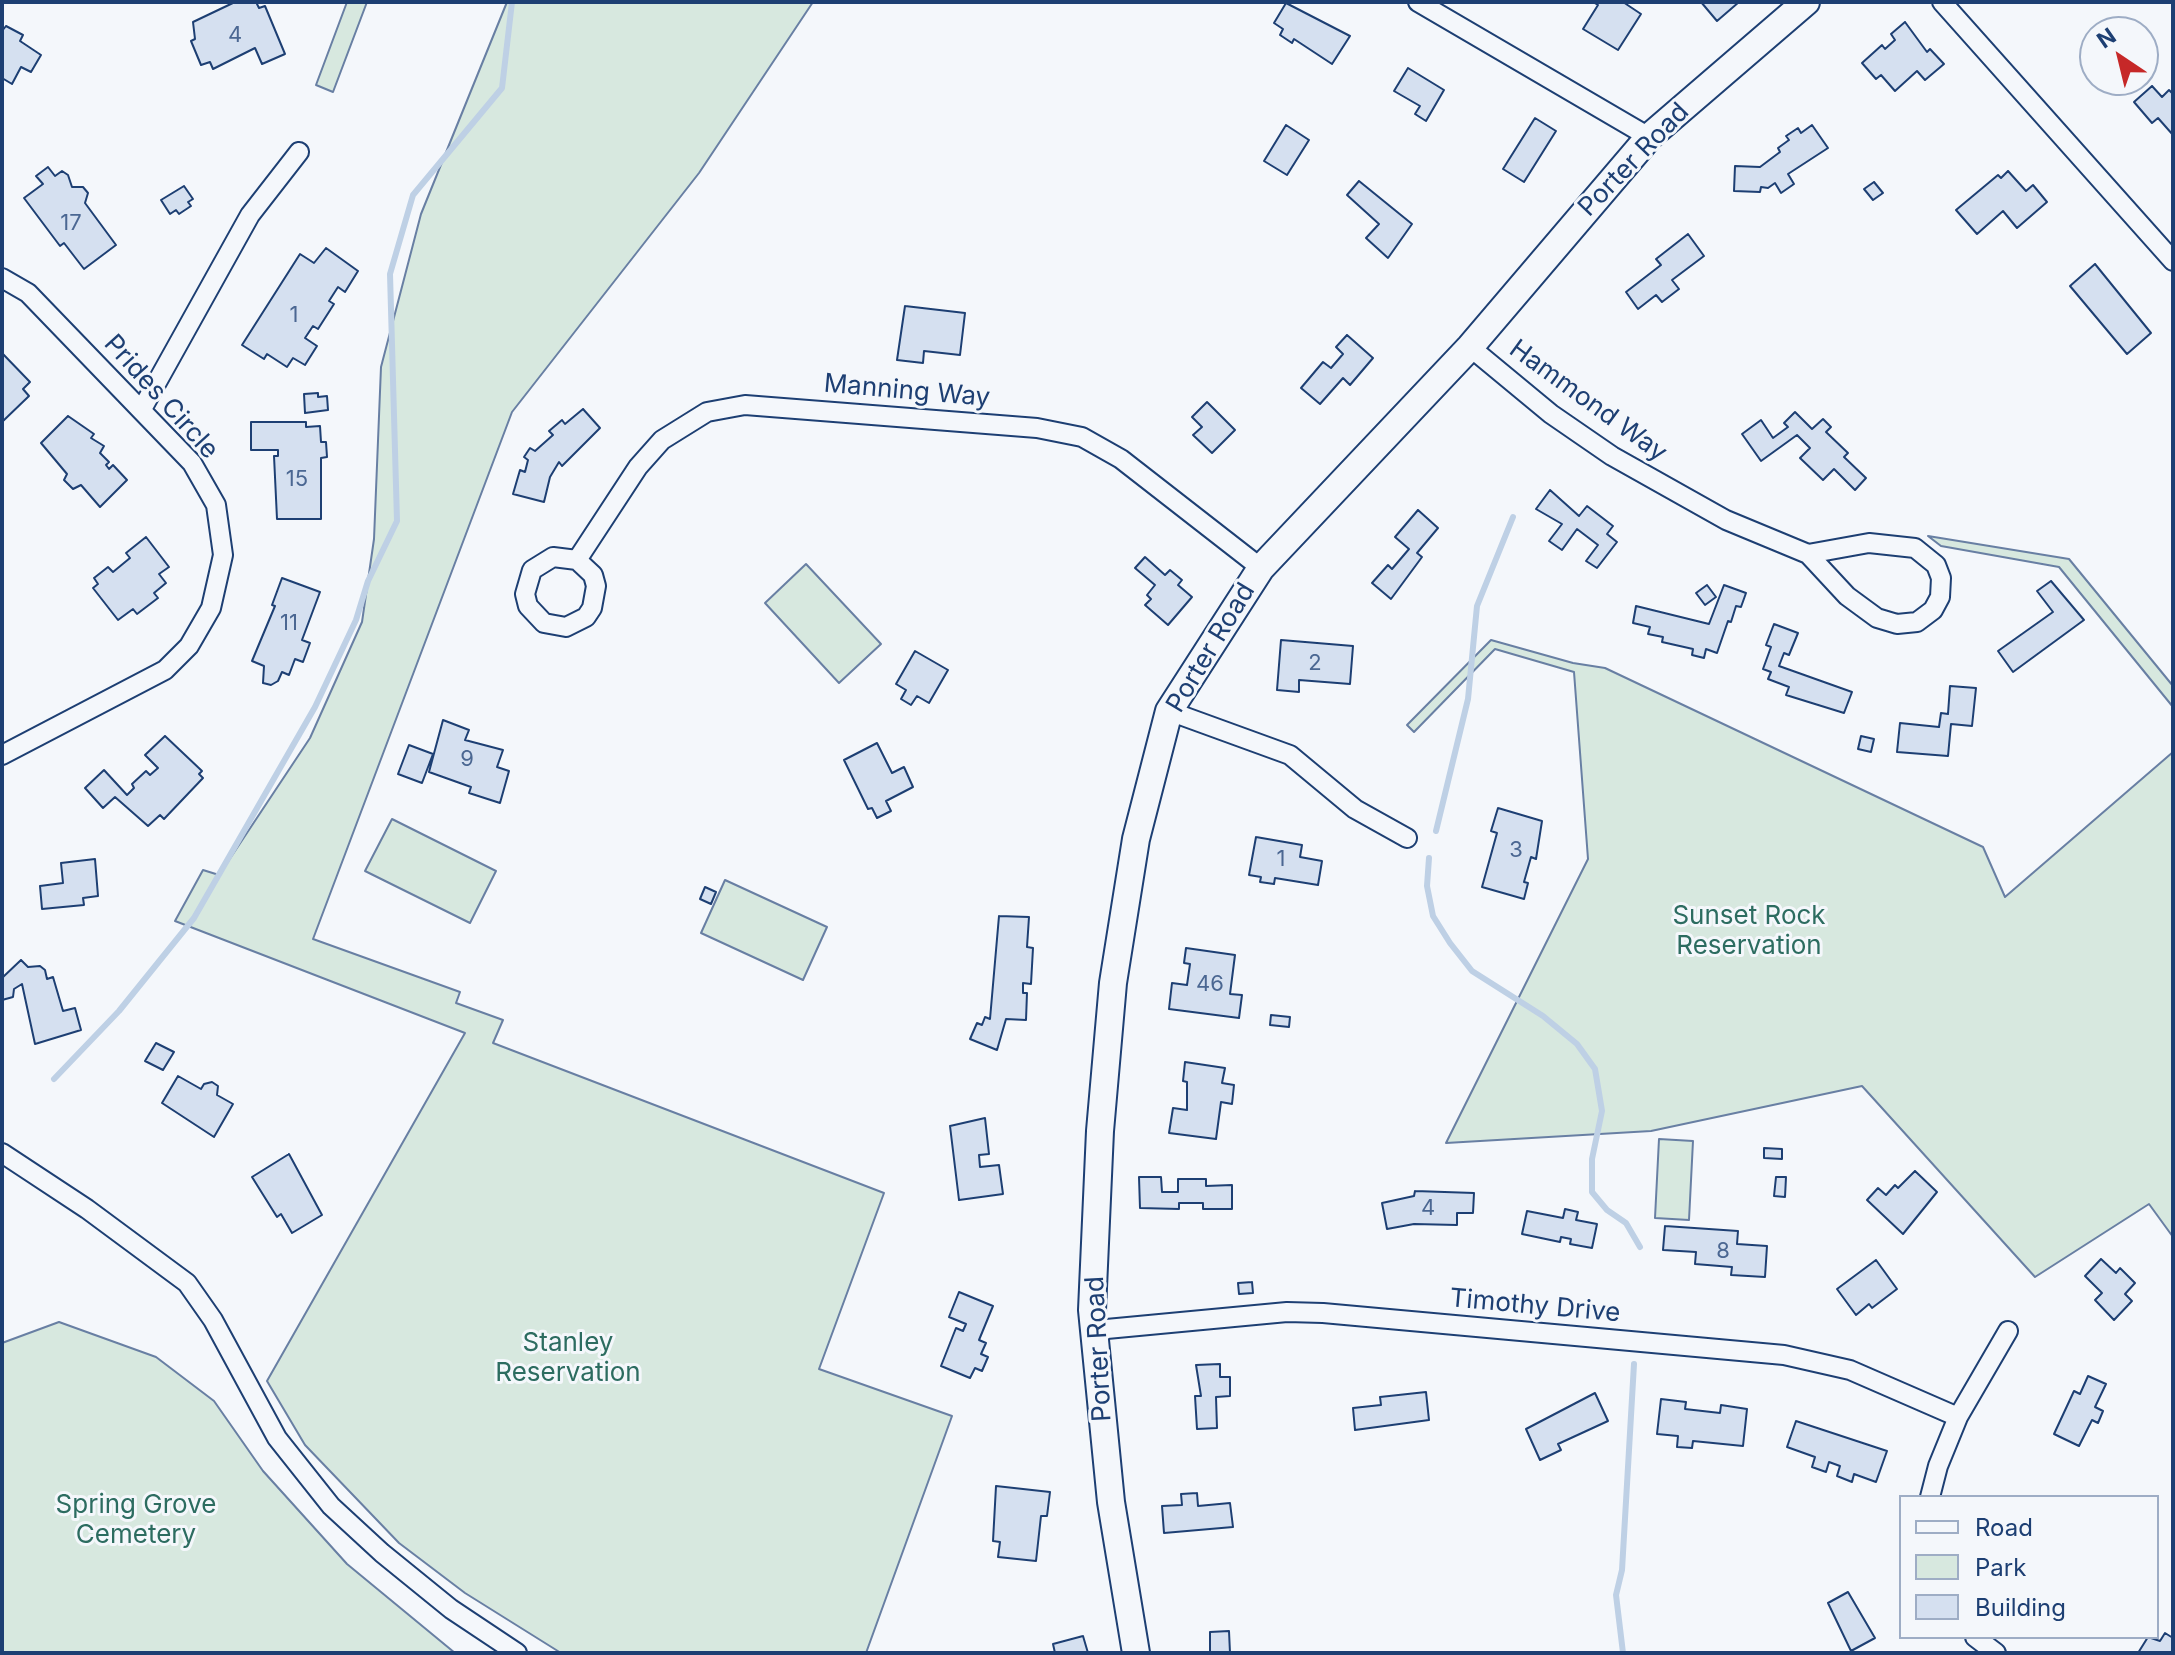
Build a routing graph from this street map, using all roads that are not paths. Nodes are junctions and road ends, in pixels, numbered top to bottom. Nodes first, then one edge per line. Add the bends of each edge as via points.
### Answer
1 (1418, 2) edge
2 (1806, 2) edge
3 (1942, 2) edge
4 (1649, 137) junction
5 (299, 152) dead end
6 (2173, 261) edge
7 (2, 278) edge
8 (1470, 347) junction
9 (142, 409) junction
10 (1808, 554) junction
11 (577, 560) dead end
12 (1261, 568) junction
13 (1169, 711) junction
14 (2, 755) edge
15 (1407, 838) dead end
16 (2, 1153) edge
17 (1096, 1330) junction
18 (2008, 1331) dead end
19 (1958, 1417) junction
20 (1931, 1495) edge
21 (1978, 1639) edge
22 (517, 1653) edge
23 (1136, 1653) edge
24 (1996, 1653) edge

1 - 4 street
2 - 4 street, Porter Road
3 - 6 street
4 - 8 street, Porter Road
5 - 9 street via 250,215
7 - 9 street, Prides Circle via 28,293
8 - 10 street, Hammond Way via 1551,414 1624,464 1726,520
8 - 12 street, Porter Road
9 - 14 street, Prides Circle via 192,463 216,505 223,555 211,608 189,646 165,670
10 - 10 street, Hammond Way via 1869,543 1915,548 1936,565 1940,597 1923,619 1890,623 1856,604
11 - 12 street, Manning Way via 662,440 707,412 745,405 1037,428 1082,437 1121,459
12 - 13 street, Porter Road
13 - 15 street via 1290,755 1355,809
13 - 17 street, Porter Road via 1136,839 1113,983 1100,1131 1092,1310
16 - 22 street via 187,1283 277,1438 331,1506 451,1609
17 - 19 street, Timothy Drive via 1323,1313 1784,1355 1850,1370
17 - 23 street, Porter Road via 1111,1502
18 - 19 street
19 - 20 street
21 - 24 street

